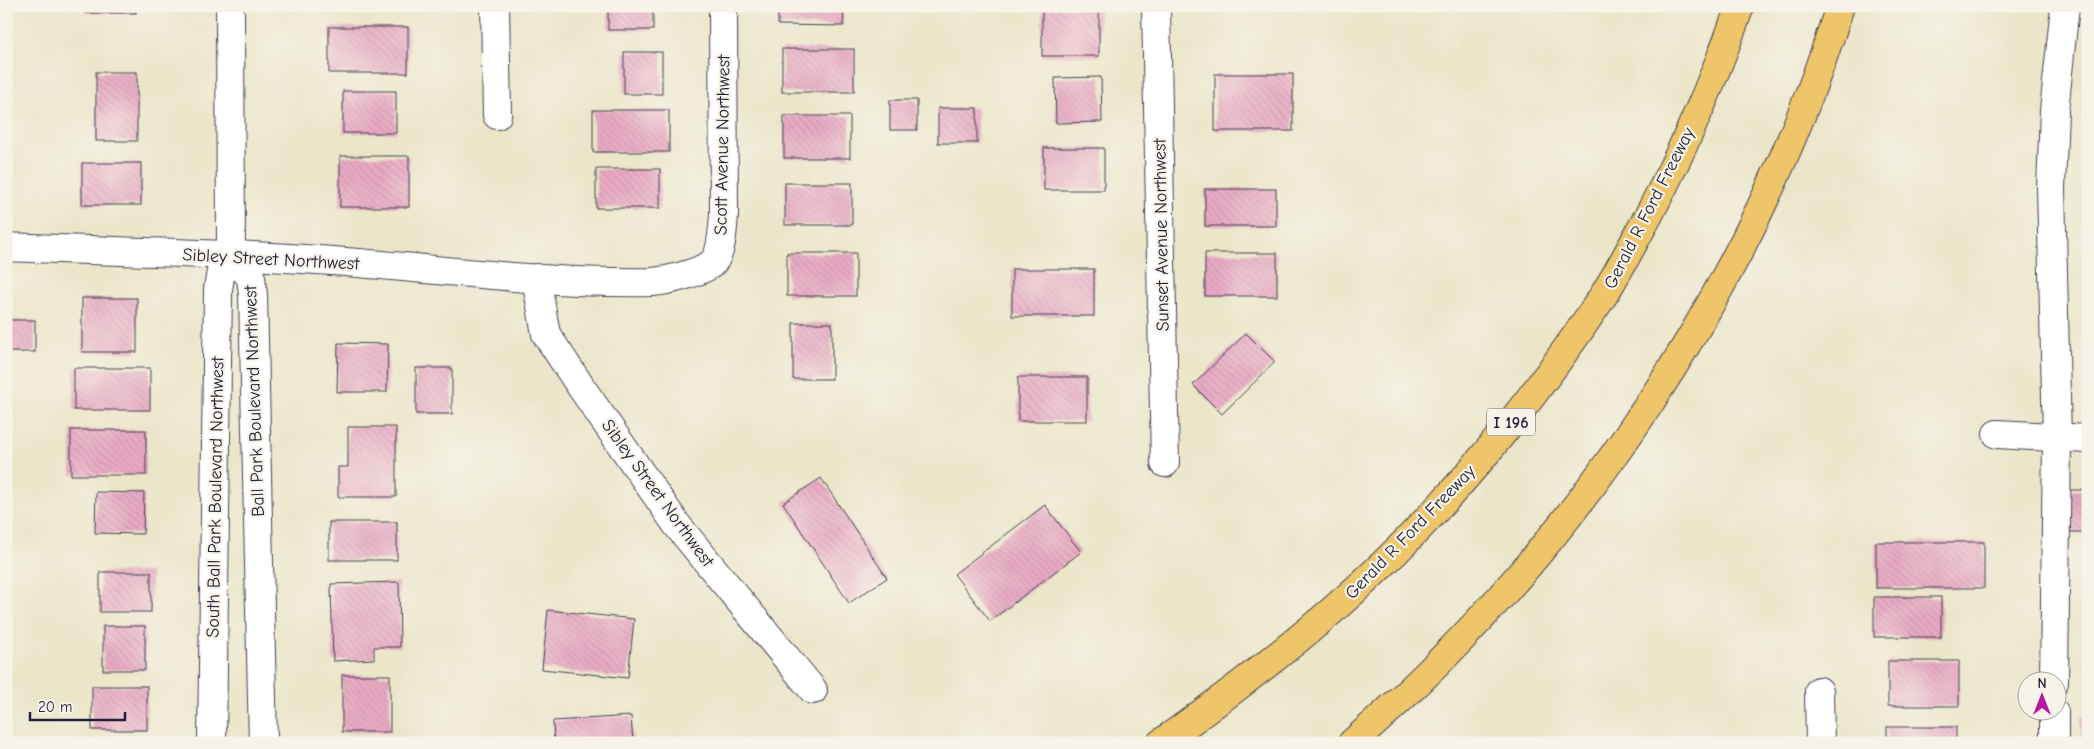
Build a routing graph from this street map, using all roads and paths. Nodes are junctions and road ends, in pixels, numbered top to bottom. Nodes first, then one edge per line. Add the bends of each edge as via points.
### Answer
1 (230, 6) edge
2 (495, 6) edge
3 (723, 6) edge
4 (1156, 6) edge
5 (1740, 6) edge
6 (1840, 6) edge
7 (2065, 6) edge
8 (497, 115) dead end
9 (6, 247) edge
10 (231, 255) junction
11 (696, 272) joint
12 (536, 278) junction
13 (1997, 434) dead end
14 (2057, 438) junction
15 (2088, 439) edge
16 (1165, 463) dead end
17 (2054, 672) edge
18 (813, 690) dead end
19 (1819, 691) dead end
20 (2054, 722) edge
21 (212, 743) edge
22 (263, 743) edge
23 (1161, 743) edge
24 (1352, 743) edge
25 (1820, 743) edge
26 (2054, 743) edge

1 - 10 street
2 - 8 street
3 - 11 street, Scott Avenue Northwest via 724,214 721,244 712,263
4 - 16 street, Sunset Avenue Northwest
5 - 23 highway, Gerald R Ford Freeway / I 196 via 1680,154 1650,214 1604,294 1526,403 1462,482 1344,600 1265,666
6 - 24 highway via 1760,212 1724,281 1644,412 1535,558 1393,708
7 - 14 street via 2054,111 2051,188
9 - 10 street, Sibley Street Northwest
10 - 12 street, Sibley Street Northwest
10 - 21 street, South Ball Park Boulevard Northwest via 222,266 218,289
10 - 22 street, Ball Park Boulevard Northwest via 251,276 253,295
11 - 12 street, Sibley Street Northwest via 655,282
12 - 18 street, Sibley Street Northwest via 546,334 581,388 677,525
13 - 14 street
14 - 15 street
14 - 17 street
19 - 25 street
20 - 26 street

